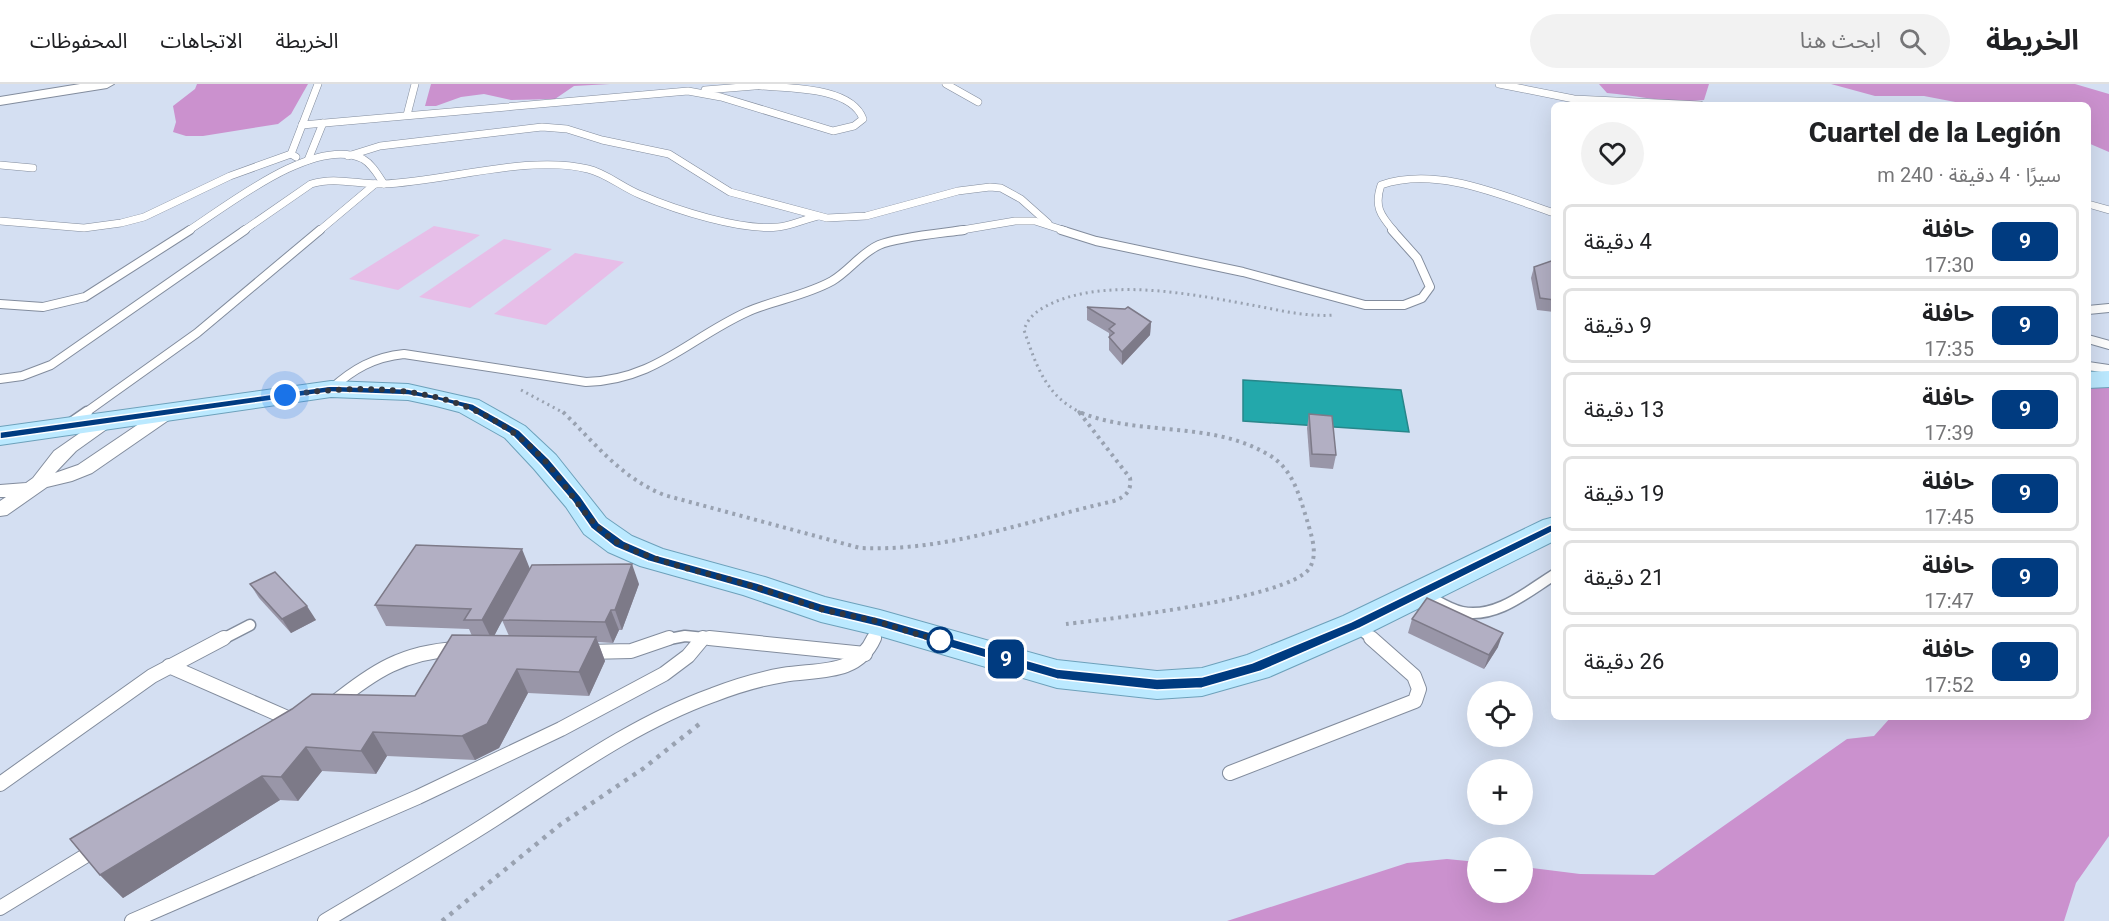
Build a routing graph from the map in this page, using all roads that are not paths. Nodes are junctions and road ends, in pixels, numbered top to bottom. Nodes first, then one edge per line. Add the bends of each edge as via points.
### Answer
1 (107, 84) edge
2 (318, 84) edge
3 (415, 84) edge
4 (783, 84) edge
5 (946, 84) edge
6 (1498, 84) edge
7 (761, 86) junction
8 (688, 91) junction
9 (0, 101) edge
10 (978, 102) dead end
11 (1613, 102) edge
12 (407, 115) junction
13 (323, 123) junction
14 (302, 125) junction
15 (291, 154) junction
16 (348, 156) junction
17 (309, 158) junction
18 (0, 165) edge
19 (33, 168) dead end
20 (380, 184) junction
21 (2091, 205) edge
22 (2109, 210) edge
23 (1551, 212) edge
24 (818, 216) junction
25 (0, 221) edge
26 (1051, 225) junction
27 (0, 304) edge
28 (2109, 308) edge
29 (2091, 310) edge
30 (2091, 340) edge
31 (2109, 345) edge
32 (2091, 366) edge
33 (2109, 369) edge
34 (0, 378) edge
35 (2109, 379) edge
36 (2091, 381) edge
37 (331, 389) junction
38 (170, 411) junction
39 (109, 421) junction
40 (66, 427) junction
41 (0, 436) edge
42 (37, 486) junction
43 (0, 491) edge
44 (0, 510) edge
45 (1551, 529) edge
46 (1551, 577) edge
47 (1421, 592) junction
48 (1355, 625) junction
49 (250, 626) dead end
50 (704, 637) junction
51 (873, 638) junction
52 (474, 649) edge
53 (577, 651) edge
54 (169, 666) junction
55 (319, 715) edge
56 (293, 731) edge
57 (1230, 773) dead end
58 (0, 784) edge
59 (102, 846) edge
60 (0, 908) edge
61 (132, 921) edge
62 (325, 921) edge

1 - 9 street
2 - 14 lane
3 - 12 lane
4 - 7 lane
5 - 10 lane
6 - 11 lane via 1537,94
7 - 8 lane
7 - 8 lane via 839,97 857,107 863,119 854,126 833,131 722,97
8 - 12 lane
12 - 13 lane
13 - 14 lane
13 - 17 lane
14 - 15 lane
15 - 17 lane
15 - 25 lane via 121,224 84,228
16 - 17 lane
16 - 20 lane via 373,167
16 - 24 lane via 388,145 558,128 669,154 730,192
17 - 27 lane via 280,172 85,297 43,307
18 - 19 lane
20 - 24 lane via 564,165 590,169 641,195 721,222 778,226
20 - 34 lane via 335,178 311,184 58,361 32,373
20 - 40 lane via 197,333
21 - 22 lane
23 - 26 lane via 1432,178 1403,177 1381,185 1378,213 1416,258 1430,287 1422,298 1404,305 1365,305 1243,272 1096,240
24 - 26 lane via 856,218 957,191 990,188 1021,199
26 - 37 lane via 1015,221 880,244 824,286 743,314 628,379 586,382 404,354 367,361
28 - 29 lane
30 - 31 lane
32 - 33 lane
35 - 36 main road
37 - 38 main road
37 - 51 main road via 408,392 469,406 515,432 545,462 595,526 620,544 652,558 821,609
38 - 39 main road
38 - 42 street via 85,469
39 - 40 main road
39 - 42 street via 56,460
40 - 41 main road
42 - 43 street
42 - 44 street
45 - 47 main road
46 - 47 lane via 1499,608 1481,614 1454,609
47 - 48 main road
48 - 51 main road via 1256,667 1202,682 1157,685 1057,674
48 - 57 lane via 1414,676 1419,689 1415,701
49 - 54 lane
50 - 51 lane
50 - 53 lane via 673,637 623,652
50 - 61 lane via 688,656 664,674 561,729 418,797
51 - 62 lane via 853,663 841,668 782,675 748,684 652,721
52 - 55 lane via 419,652 402,657 369,675
54 - 56 lane via 303,725
54 - 58 lane
59 - 60 lane

